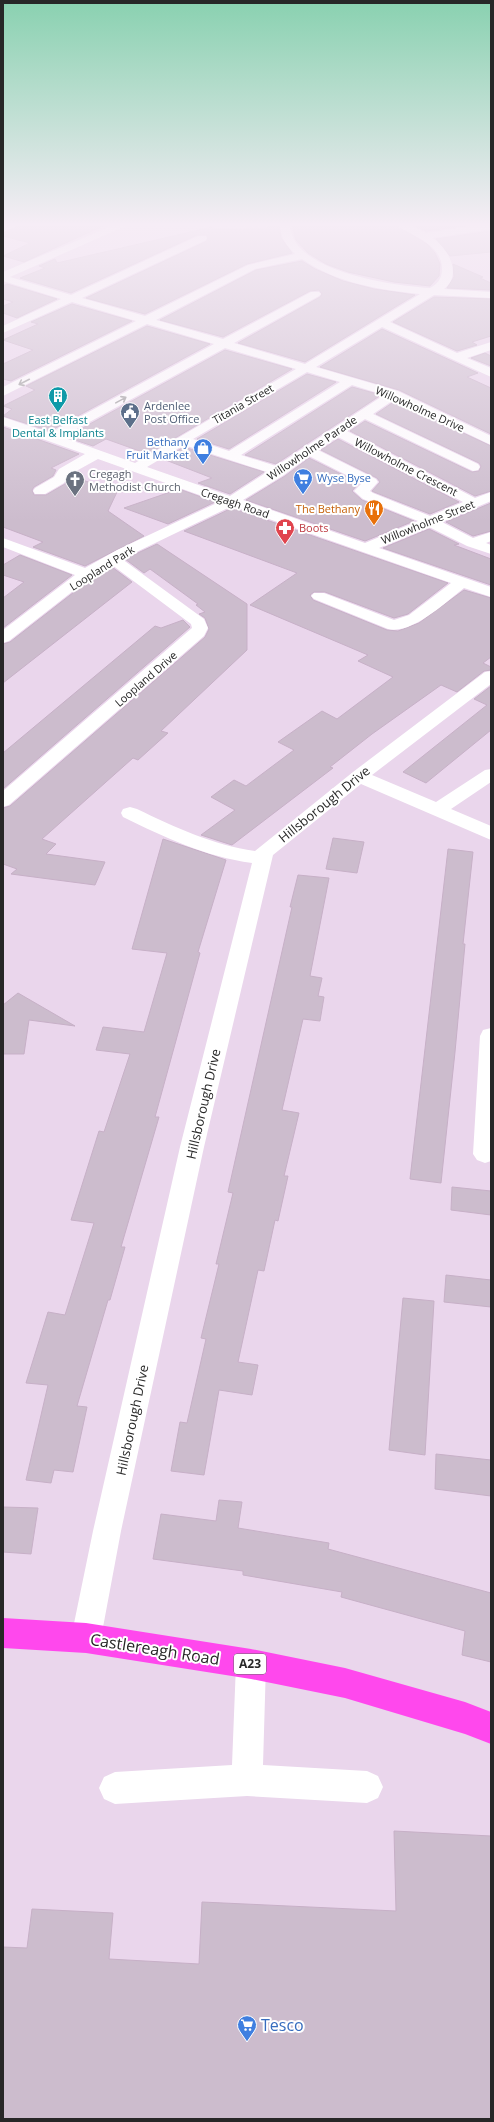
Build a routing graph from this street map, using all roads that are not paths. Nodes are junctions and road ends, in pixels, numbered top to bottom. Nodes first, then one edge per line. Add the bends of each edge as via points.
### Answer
1 (16, 324) edge
2 (140, 324) edge
3 (156, 324) edge
4 (260, 324) edge
5 (380, 324) edge
6 (384, 324) edge
7 (3, 330) edge
8 (223, 344) junction
9 (491, 346) edge
10 (457, 357) junction
11 (306, 368) junction
12 (491, 373) edge
13 (350, 381) junction
14 (3, 392) edge
15 (394, 394) junction
16 (364, 414) junction
17 (3, 421) edge
18 (338, 432) junction
19 (50, 438) junction
20 (182, 440) junction
21 (491, 441) edge
22 (309, 451) junction
23 (96, 454) junction
24 (230, 456) junction
25 (135, 468) junction
26 (279, 472) junction
27 (435, 482) junction
28 (40, 491) dead end
29 (491, 496) edge
30 (226, 500) junction
31 (475, 503) junction
32 (428, 521) junction
33 (491, 536) edge
34 (3, 542) edge
35 (472, 543) junction
36 (365, 548) junction
37 (491, 550) edge
38 (112, 559) junction
39 (86, 574) junction
40 (462, 582) junction
41 (490, 591) edge
42 (319, 596) dead end
43 (3, 638) edge
44 (491, 676) edge
45 (491, 774) edge
46 (359, 776) junction
47 (3, 801) edge
48 (438, 810) junction
49 (130, 813) dead end
50 (491, 834) edge
51 (263, 858) junction
52 (491, 1036) edge
53 (489, 1096) edge
54 (485, 1154) dead end
55 (3, 1633) edge
56 (86, 1638) junction
57 (252, 1664) junction
58 (491, 1728) edge
59 (247, 1780) junction
60 (367, 1787) dead end
61 (115, 1788) dead end

1 - 7 street
2 -> 14 street
3 - 8 street, Willowholme Drive
4 - 8 street
5 - 11 street, Titania Street
6 - 10 street
8 - 11 street, Willowholme Drive
19 -> 8 street
9 - 10 street
10 - 12 street
11 - 13 street, Willowholme Drive
11 - 20 street, Titania Street
13 - 15 street, Willowholme Drive
13 - 24 street
15 - 16 street, Willowholme Parade
15 - 21 street, Willowholme Drive
16 - 18 street, Willowholme Parade
16 - 27 street via 479,465
17 - 19 street, Cregagh Road
18 - 22 street, Willowholme Parade
18 - 27 street, Willowholme Crescent
19 - 23 street, Cregagh Road
20 - 24 street
20 - 25 street, Titania Street
22 - 26 street, Willowholme Parade
22 - 32 street via 372,482 361,491 368,496
23 - 25 street, Cregagh Road
23 - 28 street via 64,472 59,480
24 - 26 street
25 - 30 street, Cregagh Road
26 - 30 street, Willowholme Parade
27 - 31 street, Willowholme Crescent
29 - 31 street, Willowholme Street
30 - 36 street, Cregagh Road
30 - 38 street, Loopland Park
31 - 32 street, Willowholme Street
32 - 35 street
32 - 36 street, Willowholme Street
33 - 35 street
34 - 39 street
35 - 37 street
36 - 40 street, Cregagh Road
38 - 39 street, Loopland Park
38 - 47 street, Loopland Drive via 198,622 198,634
39 - 43 street, Loopland Park
40 - 41 street, Cregagh Road
40 - 42 street via 415,618 394,626
44 - 46 street, Hillsborough Drive
45 - 48 street
46 - 48 street
46 - 51 street, Hillsborough Drive via 264,852
48 - 50 street
49 - 51 street via 172,833 243,856
51 - 56 street, Hillsborough Drive via 192,1147 107,1531
52 - 53 street
53 - 54 street
55 - 56 main road, Castlereagh Road / A23
56 - 57 main road, Castlereagh Road / A23
57 - 58 main road, Castlereagh Road / A23 via 345,1683
57 - 59 street
59 - 60 street
59 - 61 street

